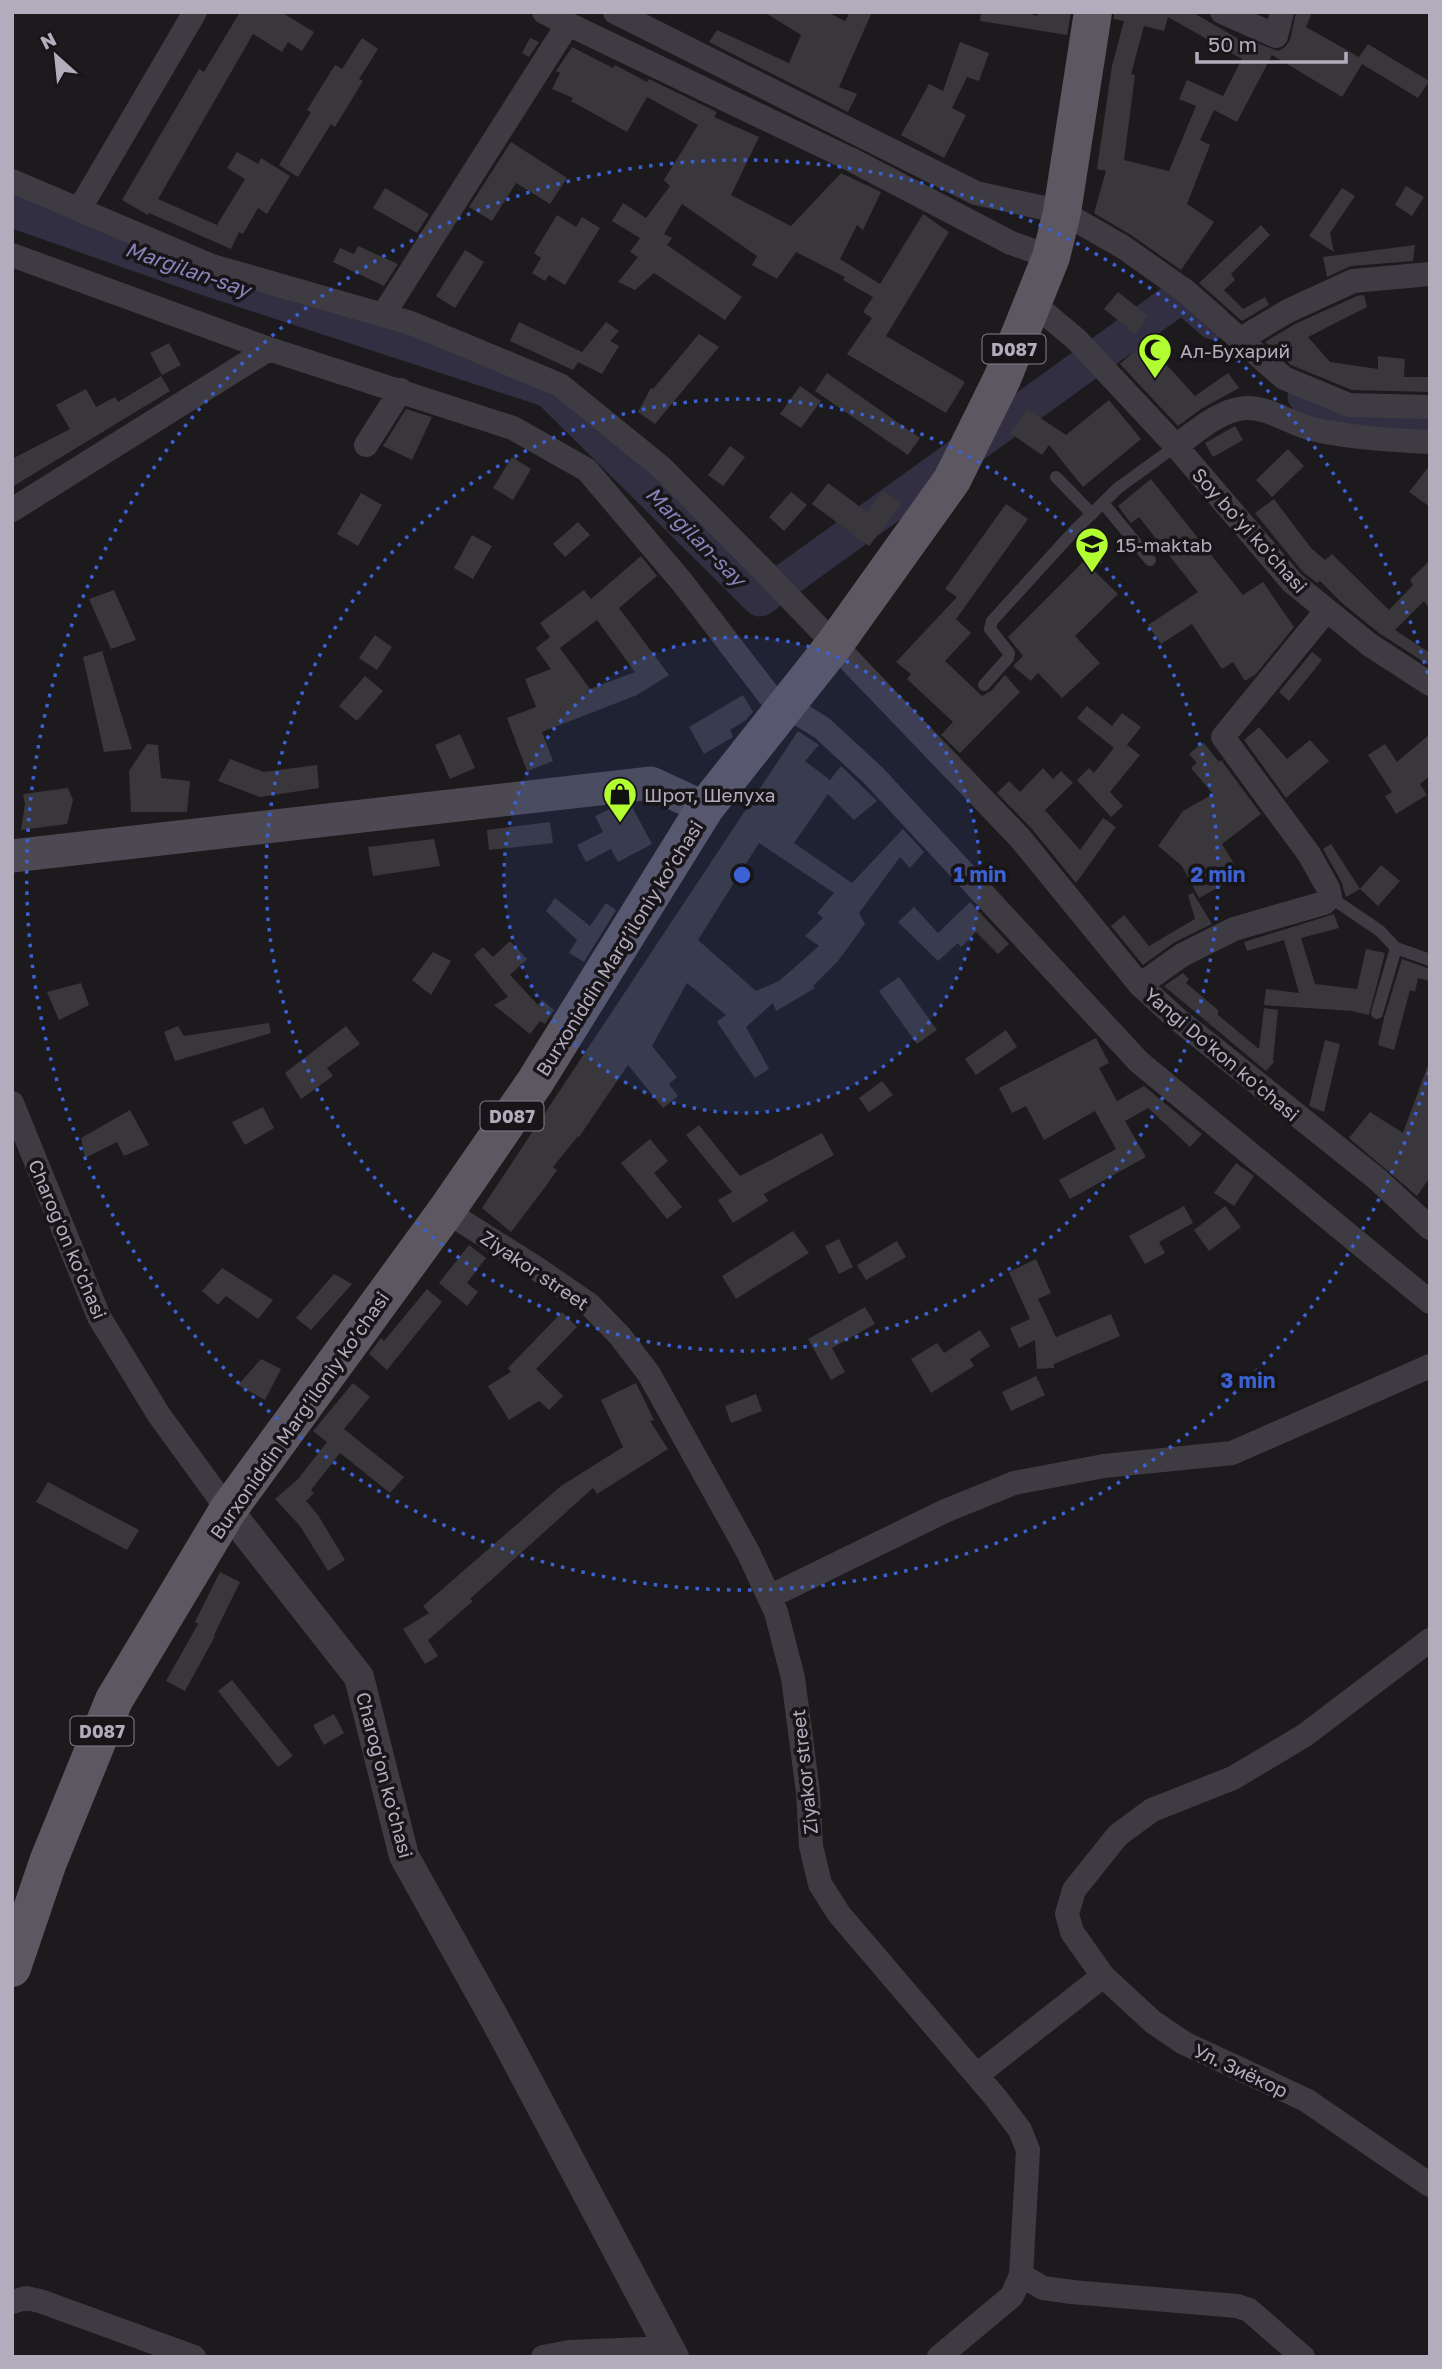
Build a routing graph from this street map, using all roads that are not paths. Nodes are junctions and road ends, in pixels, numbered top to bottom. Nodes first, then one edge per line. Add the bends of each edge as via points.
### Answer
1 (195, 12) edge
2 (544, 12) edge
3 (615, 12) edge
4 (1093, 12) edge
5 (1222, 12) edge
6 (1282, 12) edge
7 (568, 24) junction
8 (12, 181) edge
9 (79, 210) junction
10 (1062, 212) junction
11 (12, 255) edge
12 (1051, 257) junction
13 (1430, 274) edge
14 (1033, 303) junction
15 (383, 315) junction
16 (1239, 340) junction
17 (270, 349) junction
18 (401, 390) junction
19 (1430, 407) edge
20 (1430, 442) edge
21 (366, 445) dead end
22 (1176, 446) junction
23 (1056, 477) dead end
24 (1103, 503) junction
25 (12, 510) edge
26 (1092, 514) junction
27 (1150, 560) dead end
28 (1326, 611) junction
29 (834, 645) junction
30 (1430, 684) edge
31 (984, 685) dead end
32 (781, 711) junction
33 (705, 808) junction
34 (12, 856) edge
35 (1330, 897) junction
36 (1396, 948) junction
37 (1430, 960) edge
38 (1140, 985) junction
39 (1377, 1013) dead end
40 (12, 1102) edge
41 (446, 1212) junction
42 (1430, 1228) edge
43 (1430, 1302) edge
44 (1430, 1366) edge
45 (228, 1510) junction
46 (769, 1597) junction
47 (1430, 1640) edge
48 (12, 1968) edge
49 (1103, 1976) junction
50 (977, 2076) junction
51 (1430, 2185) edge
52 (1021, 2275) junction
53 (12, 2302) edge
54 (672, 2353) edge
55 (194, 2357) edge
56 (543, 2357) edge
57 (939, 2357) edge
58 (1303, 2357) edge

1 - 9 street
2 - 7 street
3 - 10 street via 976,193
4 - 10 main road, Burxoniddin Marg’iloniy ko’chasi / D087
5 - 6 street via 1276,36
7 - 12 street via 852,160 1011,243
7 - 15 street
8 - 9 street, Yangi Do'kon ko'chasi
9 - 15 street, Yangi Do'kon ko'chasi via 212,266
10 - 12 main road, Burxoniddin Marg’iloniy ko’chasi / D087
10 - 16 street via 1174,283
11 - 17 street
12 - 14 main road, Burxoniddin Marg’iloniy ko’chasi / D087
13 - 16 street via 1353,281
14 - 22 street, Soy bo'yi ko'chasi via 1110,372
14 - 29 main road, Burxoniddin Marg’iloniy ko’chasi / D087 via 952,480
15 - 29 street, Yangi Do'kon ko'chasi via 560,385 661,467
16 - 19 street via 1284,378 1349,405
17 - 18 street
17 - 25 street
18 - 21 street
18 - 32 street via 513,428 587,470 682,582
20 - 22 street via 1349,437 1247,408 1212,420
22 - 24 lane
22 - 28 street, Soy bo'yi ko'chasi via 1292,582
23 - 26 lane
24 - 26 lane
24 - 27 lane
26 - 31 lane via 992,621 990,629 1008,658
28 - 30 street, Soy bo'yi ko'chasi
28 - 35 street via 1223,737 1309,854
29 - 32 main road, Burxoniddin Marg’iloniy ko’chasi / D087
29 - 38 street, Yangi Do'kon ko'chasi via 1020,838
32 - 33 main road, Burxoniddin Marg’iloniy ko’chasi / D087
32 - 43 street via 801,715 822,728 874,776 1139,1062
33 - 34 main road via 650,783
33 - 41 main road, Burxoniddin Marg’iloniy ko’chasi / D087 via 535,1082
35 - 36 lane via 1380,931
35 - 38 street via 1324,903 1234,929 1182,955
36 - 37 lane
36 - 39 lane
38 - 42 street, Yangi Do'kon ko'chasi via 1377,1179
40 - 45 street, Charog'on ko'chasi via 99,1317 159,1415
41 - 45 main road, Burxoniddin Marg’iloniy ko’chasi / D087
41 - 46 street, Ziyakor street via 590,1305 620,1336 649,1374
44 - 46 street via 1232,1453 1104,1466 1014,1483 945,1511
45 - 48 main road, Burxoniddin Marg’iloniy ko’chasi / D087 via 114,1700 48,1862
45 - 54 street, Charog'on ko'chasi via 359,1677 404,1856
46 - 50 street, Ziyakor street via 793,1678 811,1846 820,1884 839,1914
47 - 49 street, Ул. Зиёкор via 1305,1735 1233,1778 1152,1810 1118,1835 1074,1891 1068,1914 1072,1932
49 - 50 street
49 - 51 street, Ул. Зиёкор via 1153,2022 1184,2043 1306,2099
50 - 52 street, Ziyakor street via 1020,2130 1028,2150
52 - 57 street, Ziyakor street via 1012,2296
52 - 58 street via 1043,2288 1237,2305
53 - 55 street via 40,2301
54 - 56 street via 569,2352

